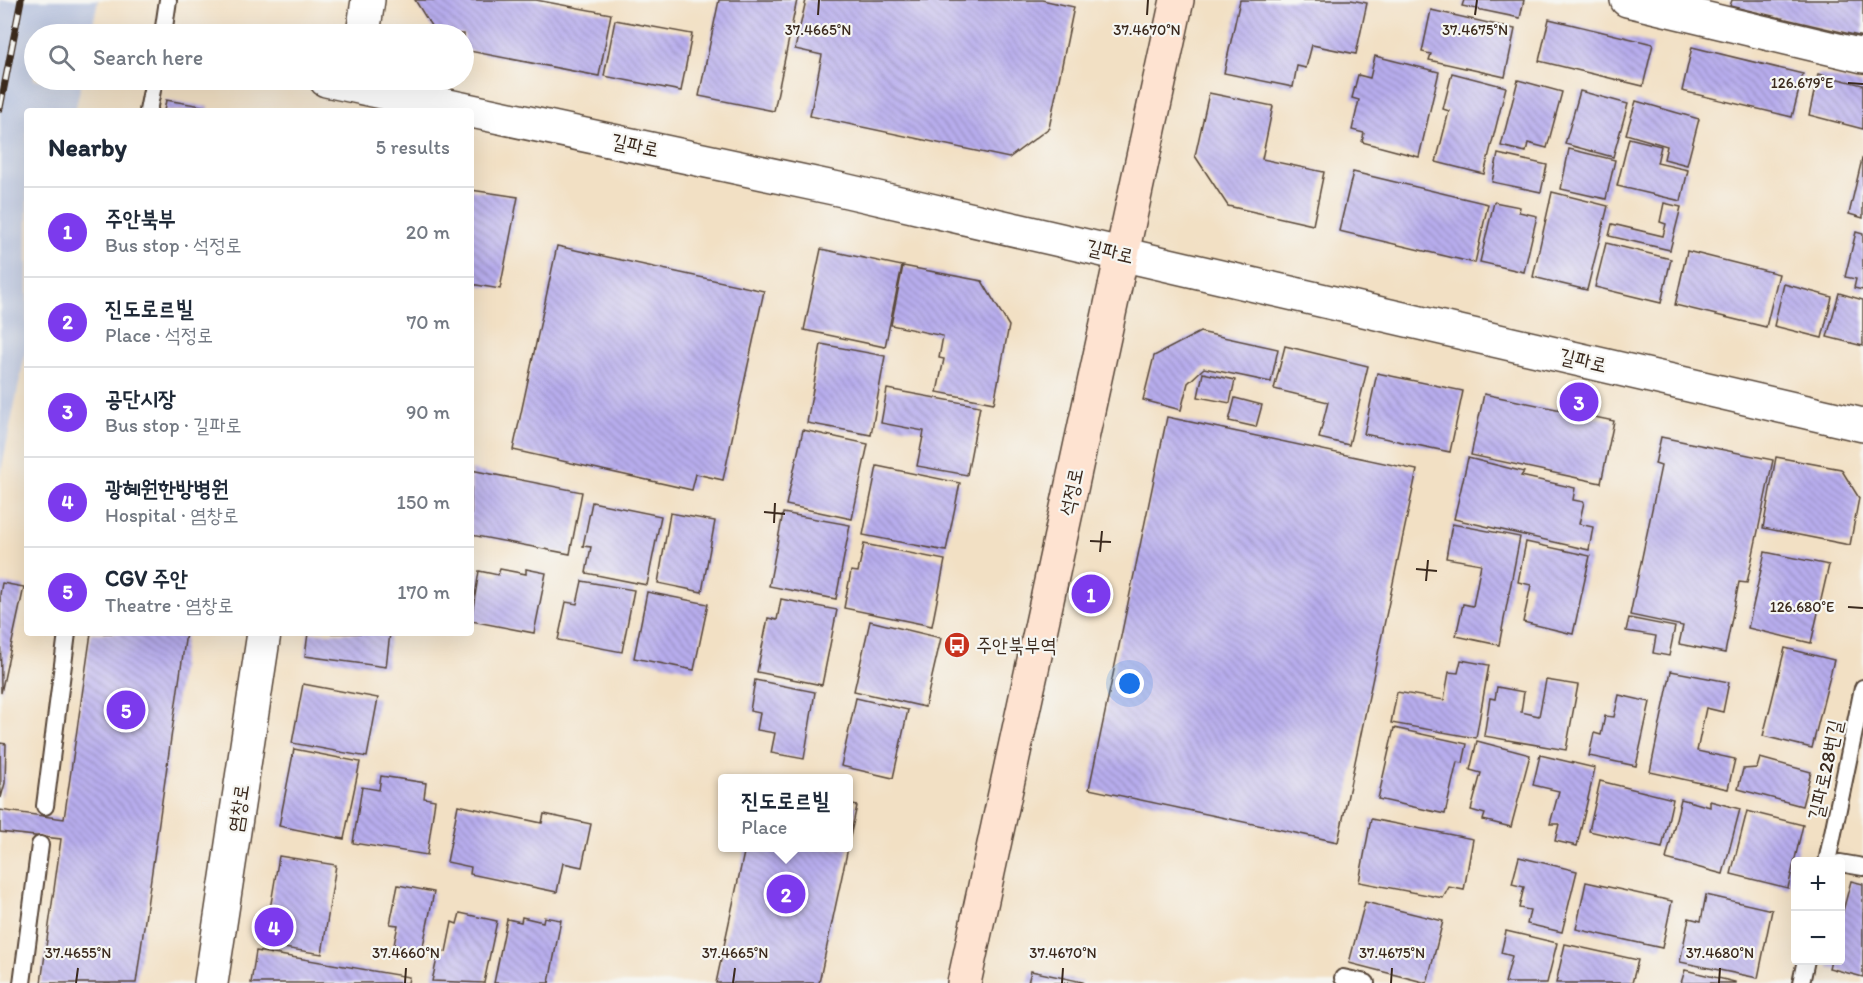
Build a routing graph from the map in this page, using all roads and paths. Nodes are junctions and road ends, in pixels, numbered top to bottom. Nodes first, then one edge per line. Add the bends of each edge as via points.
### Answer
1 (168, 0) edge
2 (368, 0) edge
3 (1177, 0) edge
4 (1627, 0) edge
5 (164, 24) edge
6 (364, 24) edge
7 (1863, 56) edge
8 (152, 90) edge
9 (352, 90) edge
10 (149, 108) edge
11 (441, 108) edge
12 (474, 115) edge
13 (1122, 254) junction
14 (1863, 425) edge
15 (67, 636) edge
16 (264, 636) edge
17 (1863, 688) edge
18 (45, 806) dead end
19 (40, 845) dead end
20 (1833, 857) edge
21 (1845, 864) edge
22 (1863, 867) edge
23 (1805, 965) edge
24 (1343, 978) dead end
25 (22, 983) edge
26 (212, 983) edge
27 (964, 983) edge
28 (1366, 983) edge
29 (1802, 983) edge

1 - 5 lane
2 - 6 street
3 - 13 main road, 석정로
4 - 7 street
8 - 10 lane
9 - 11 street, 길파로
12 - 13 street, 길파로 via 831,187
13 - 14 street, 길파로
13 - 27 main road, 석정로
15 - 18 lane
16 - 26 street, 염창로
17 - 20 lane, 길파로28번길
19 - 25 lane
21 - 22 lane, 길파로28번길
23 - 29 lane
24 - 28 lane

